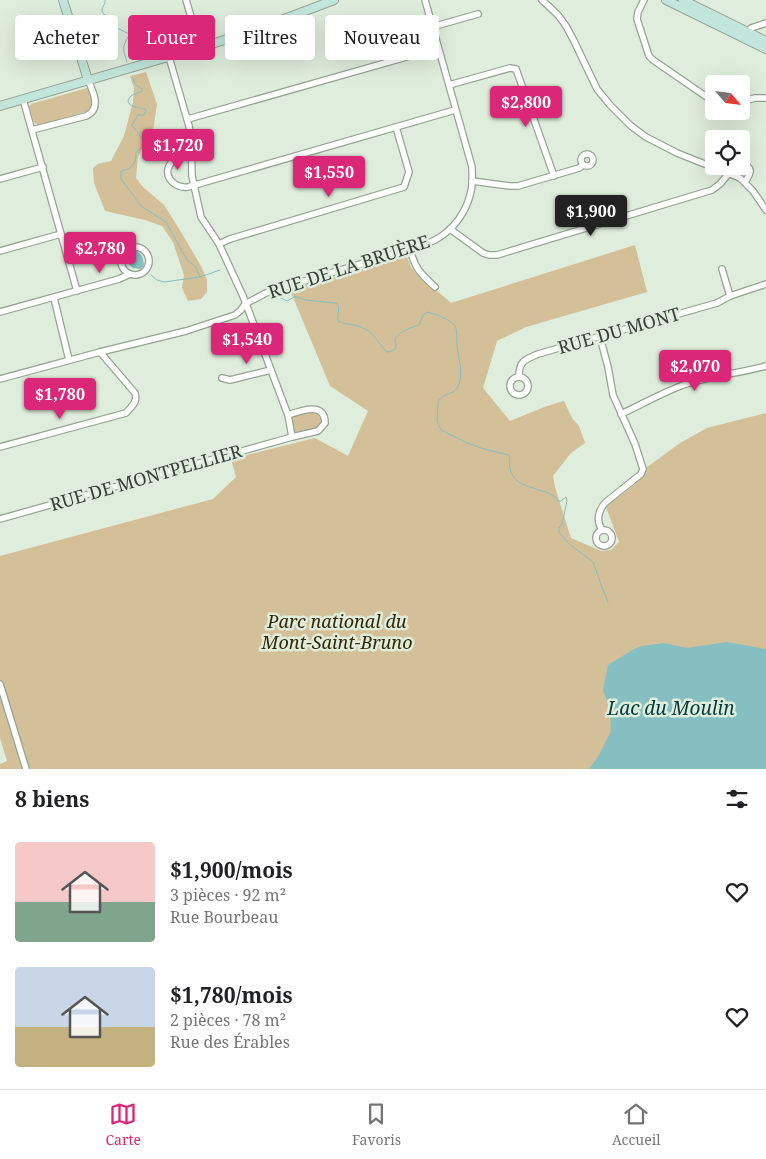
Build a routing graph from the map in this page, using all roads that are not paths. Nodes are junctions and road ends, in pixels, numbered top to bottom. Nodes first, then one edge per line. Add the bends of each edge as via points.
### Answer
1 (63, 0) edge
2 (186, 0) edge
3 (334, 0) edge
4 (424, 0) edge
5 (542, 0) edge
6 (644, 0) edge
7 (666, 0) edge
8 (683, 0) edge
9 (478, 14) dead end
10 (190, 15) edge
11 (428, 15) edge
12 (766, 23) edge
13 (439, 25) edge
14 (746, 35) junction
15 (766, 41) edge
16 (215, 43) edge
17 (766, 49) edge
18 (439, 51) edge
19 (158, 60) edge
20 (170, 60) edge
21 (396, 60) edge
22 (88, 80) junction
23 (449, 85) junction
24 (705, 96) edge
25 (766, 98) edge
26 (24, 99) junction
27 (750, 100) edge
28 (0, 106) edge
29 (455, 110) junction
30 (188, 119) junction
31 (396, 127) junction
32 (32, 130) junction
33 (192, 155) junction
34 (705, 164) edge
35 (583, 165) dead end
36 (43, 168) junction
37 (727, 175) edge
38 (735, 175) edge
39 (750, 175) edge
40 (554, 176) junction
41 (0, 180) edge
42 (472, 181) junction
43 (745, 182) junction
44 (194, 185) junction
45 (766, 210) edge
46 (450, 229) junction
47 (61, 234) junction
48 (219, 244) junction
49 (410, 250) junction
50 (0, 251) edge
51 (722, 269) dead end
52 (130, 274) junction
53 (766, 284) edge
54 (435, 287) dead end
55 (77, 291) junction
56 (730, 296) junction
57 (54, 298) junction
58 (245, 304) junction
59 (0, 312) edge
60 (600, 337) junction
61 (100, 352) junction
62 (70, 360) junction
63 (766, 366) edge
64 (271, 370) junction
65 (222, 378) dead end
66 (519, 378) dead end
67 (0, 379) edge
68 (621, 414) junction
69 (288, 415) junction
70 (292, 437) junction
71 (0, 447) edge
72 (0, 519) edge
73 (602, 530) dead end
74 (0, 684) edge
75 (26, 769) edge

1 - 22 street
2 - 10 street
3 - 16 street
4 - 11 street, RUE DE LA BRUÈRE
5 - 34 street via 566,26 597,89 615,110 646,137
6 - 24 street via 637,19 649,56
7 - 14 street
8 - 14 street
9 - 13 street
12 - 14 street via 751,28
14 - 15 street
14 - 17 street
18 - 23 street, RUE DE LA BRUÈRE
19 - 22 street
20 - 30 street
21 - 30 street
22 - 26 street
22 - 32 street via 96,103 92,113
23 - 29 street, RUE DE LA BRUÈRE
23 - 40 street via 510,68 517,70
25 - 27 street
26 - 28 street
26 - 32 street
29 - 31 street
29 - 42 street, RUE DE LA BRUÈRE via 472,167
30 - 33 street
31 - 44 street
31 - 48 street via 409,172 404,187
32 - 36 street
33 - 44 street
33 - 44 street via 174,160 168,173 177,186
35 - 40 street
36 - 41 street
36 - 47 street
37 - 46 street via 710,191 497,255 483,253
38 - 43 street
39 - 43 street
40 - 42 street via 515,186
42 - 46 street, RUE DE LA BRUÈRE via 465,208
43 - 45 street
44 - 48 street via 201,217
46 - 49 street, RUE DE LA BRUÈRE via 437,239
47 - 50 street
47 - 55 street
48 - 58 street
49 - 54 street via 418,270
49 - 58 street, RUE DE LA BRUÈRE via 268,292
51 - 56 street
52 - 52 street via 140,274 147,268 148,254 141,248 128,248 122,255 123,268
52 - 55 street
53 - 56 street, RUE DU MONT
55 - 57 street
56 - 60 street, RUE DU MONT via 717,303
57 - 59 street
57 - 62 street
58 - 61 street, RUE DE LA BRUÈRE via 235,315
58 - 64 street
60 - 66 street, RUE DU MONT via 530,358 521,365
60 - 68 street
61 - 62 street, RUE DE LA BRUÈRE
61 - 71 street via 135,393 135,402 126,413
62 - 67 street, RUE DE LA BRUÈRE
63 - 68 street via 686,384
64 - 65 street via 230,380
64 - 69 street
68 - 73 street via 644,469 602,505 598,524
69 - 70 street
69 - 70 street, RUE DE MONTPELLIER via 314,409 325,420 318,431
70 - 72 street, RUE DE MONTPELLIER
74 - 75 street

